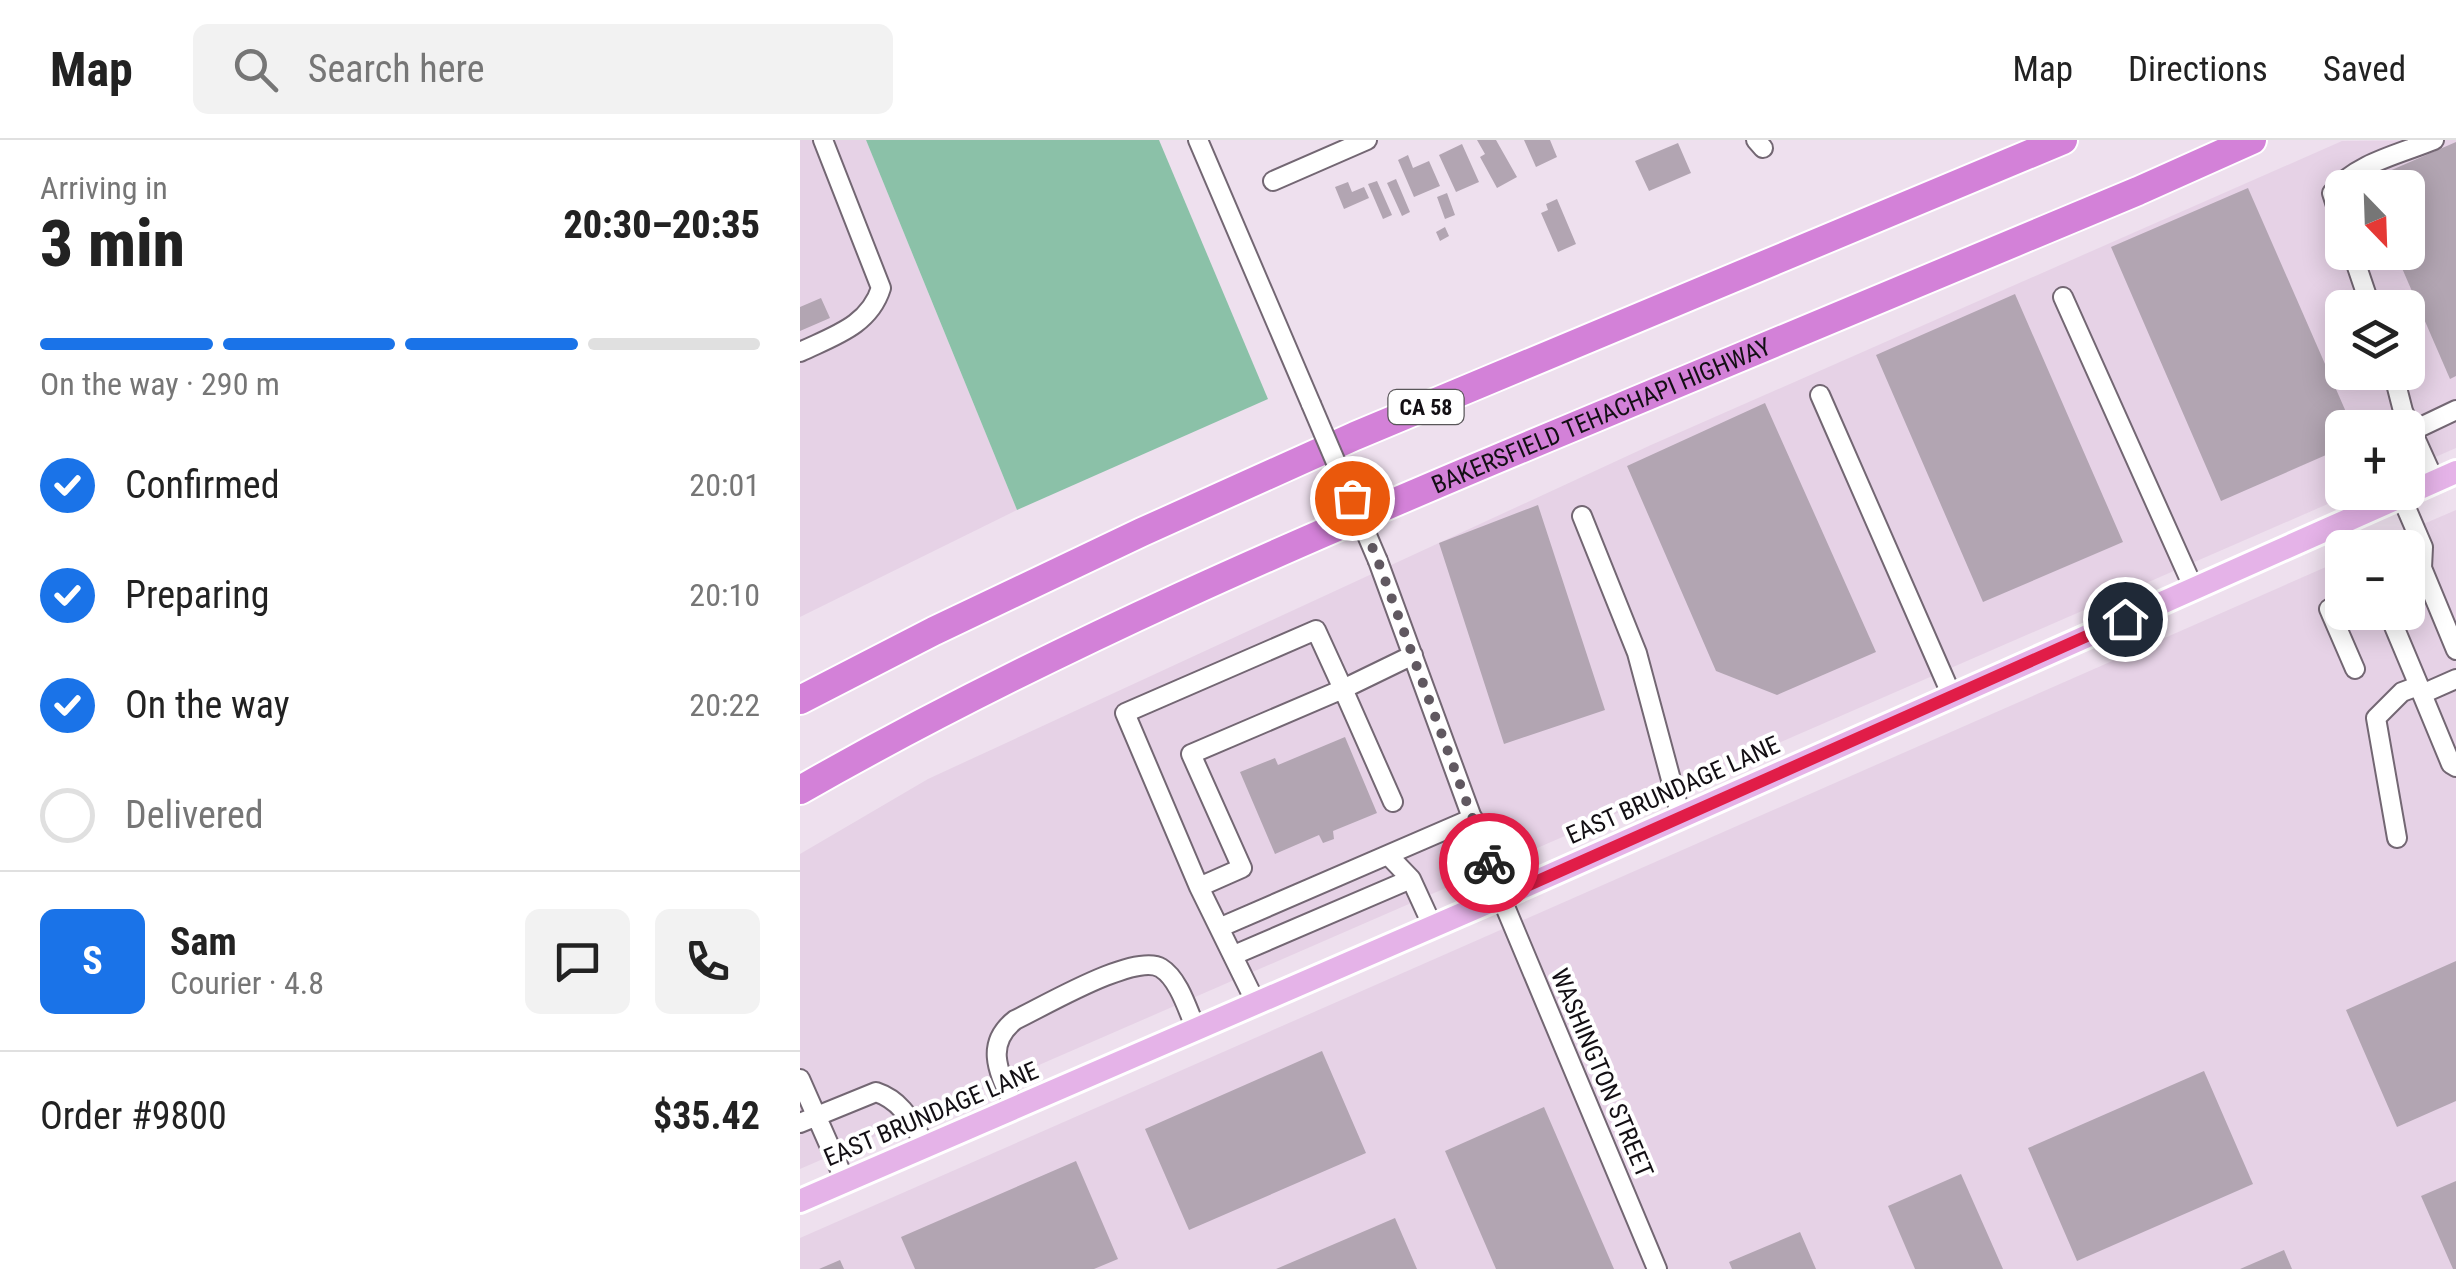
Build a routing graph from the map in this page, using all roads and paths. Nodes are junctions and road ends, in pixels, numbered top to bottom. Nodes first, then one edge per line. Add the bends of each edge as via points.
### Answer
1 (823, 140) edge
2 (1198, 140) edge
3 (1367, 140) edge
4 (2063, 140) edge
5 (2252, 140) edge
6 (2434, 140) edge
7 (2359, 170) edge
8 (1274, 182) dead end
9 (2063, 296) dead end
10 (800, 352) edge
11 (1820, 395) dead end
12 (2456, 410) edge
13 (2425, 425) edge
14 (2425, 449) edge
15 (2445, 477) edge
16 (2370, 510) edge
17 (2407, 510) edge
18 (1582, 516) dead end
19 (2194, 588) junction
20 (2338, 630) edge
21 (2395, 630) edge
22 (2456, 650) edge
23 (1413, 655) junction
24 (2355, 669) dead end
25 (2456, 679) edge
26 (1342, 689) junction
27 (2420, 690) junction
28 (1952, 696) junction
29 (800, 700) edge
30 (2456, 767) edge
31 (800, 790) edge
32 (1393, 802) dead end
33 (1680, 817) junction
34 (1472, 818) junction
35 (2397, 838) dead end
36 (1388, 855) junction
37 (1410, 879) junction
38 (1199, 887) junction
39 (1502, 897) junction
40 (1220, 927) junction
41 (1433, 927) junction
42 (1234, 955) junction
43 (1256, 1004) junction
44 (1196, 1029) junction
45 (800, 1078) edge
46 (1015, 1108) junction
47 (809, 1119) edge
48 (926, 1146) junction
49 (846, 1182) junction
50 (800, 1201) edge
51 (1657, 1269) edge

1 - 10 street via 881,288 875,307 859,323
2 - 23 street, WASHINGTON STREET, bridge
3 - 8 street
4 - 29 highway, CA 58 via 1278,470
5 - 31 highway, BAKERSFIELD TEHACHAPI HIGHWAY via 1301,543 990,690
6 - 7 street
9 - 19 street
11 - 28 street
12 - 13 street
14 - 15 street
16 - 19 main road, EAST BRUNDAGE LANE
17 - 22 street via 2424,547 2422,568
18 - 33 street via 1637,653
19 - 28 main road, EAST BRUNDAGE LANE
20 - 24 street
21 - 27 street
23 - 26 street
23 - 34 street, WASHINGTON STREET
25 - 27 street
26 - 32 street
26 - 38 street via 1191,754 1242,868
26 - 38 street via 1316,630 1125,713
27 - 30 street
27 - 35 street via 2402,692 2376,718
28 - 33 main road, EAST BRUNDAGE LANE
33 - 39 main road, EAST BRUNDAGE LANE
34 - 36 street
34 - 39 street, WASHINGTON STREET
36 - 37 street
36 - 40 street
37 - 41 street
37 - 42 street
38 - 40 street
39 - 41 main road, EAST BRUNDAGE LANE
39 - 51 street, WASHINGTON STREET
40 - 42 street
41 - 43 main road, EAST BRUNDAGE LANE
42 - 43 street
43 - 44 main road, EAST BRUNDAGE LANE
44 - 46 main road, EAST BRUNDAGE LANE
44 - 46 street via 1165,969 1128,967 1004,1029 996,1059
45 - 47 street
46 - 48 main road, EAST BRUNDAGE LANE
47 - 48 street via 876,1092 903,1109
47 - 49 street
48 - 49 main road, EAST BRUNDAGE LANE
49 - 50 main road, EAST BRUNDAGE LANE

